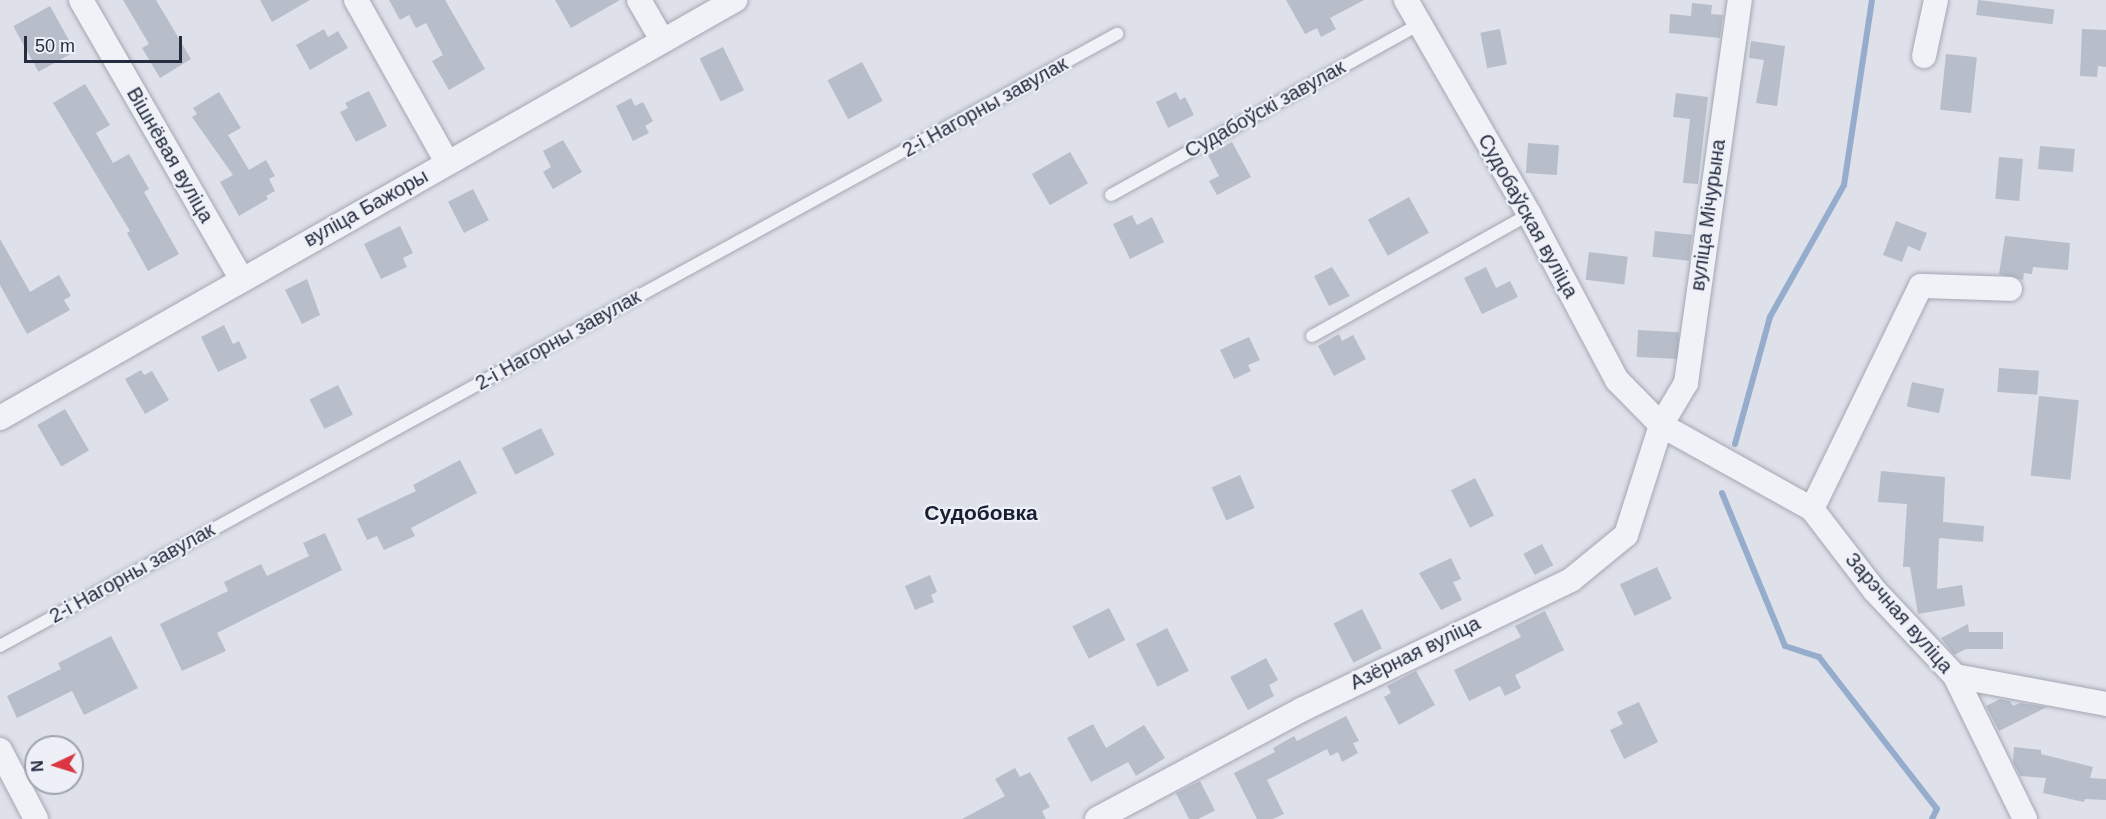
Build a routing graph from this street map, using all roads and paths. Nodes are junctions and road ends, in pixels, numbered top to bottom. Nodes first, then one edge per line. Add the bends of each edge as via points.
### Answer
1 (81, 0) edge
2 (356, 0) edge
3 (639, 0) edge
4 (735, 0) edge
5 (1406, 0) edge
6 (1740, 0) edge
7 (1936, 0) edge
8 (1419, 24) junction
9 (1117, 34) dead end
10 (662, 40) junction
11 (1924, 56) dead end
12 (447, 162) junction
13 (1111, 195) dead end
14 (1529, 214) junction
15 (241, 278) junction
16 (2010, 289) dead end
17 (1312, 336) dead end
18 (0, 418) edge
19 (1661, 425) junction
20 (1812, 509) junction
21 (0, 646) edge
22 (1955, 676) junction
23 (2106, 704) edge
24 (0, 750) edge
25 (36, 819) edge
26 (1097, 819) edge
27 (2025, 819) edge

1 - 15 street, Вішнёвая вуліца
2 - 12 street
3 - 10 street
4 - 10 street, вуліца Бажоры
5 - 8 street, Судобаўская вуліца
6 - 19 street, вуліца Мічурына via 1686,382
7 - 11 street
8 - 13 lane, Судабоўскі завулак
8 - 14 street, Судобаўская вуліца
9 - 21 lane, 2-і Нагорны завулак
10 - 12 street, вуліца Бажоры
12 - 15 street, вуліца Бажоры
14 - 17 lane
14 - 19 street, Судобаўская вуліца via 1617,380
15 - 18 street, вуліца Бажоры
16 - 20 street via 1921,286
19 - 20 street, Зарэчная вуліца
19 - 26 street, Азёрная вуліца via 1626,535 1571,580 1303,709
20 - 22 street, Зарэчная вуліца via 1875,591
22 - 23 street
22 - 27 street, Зарэчная вуліца
24 - 25 street

